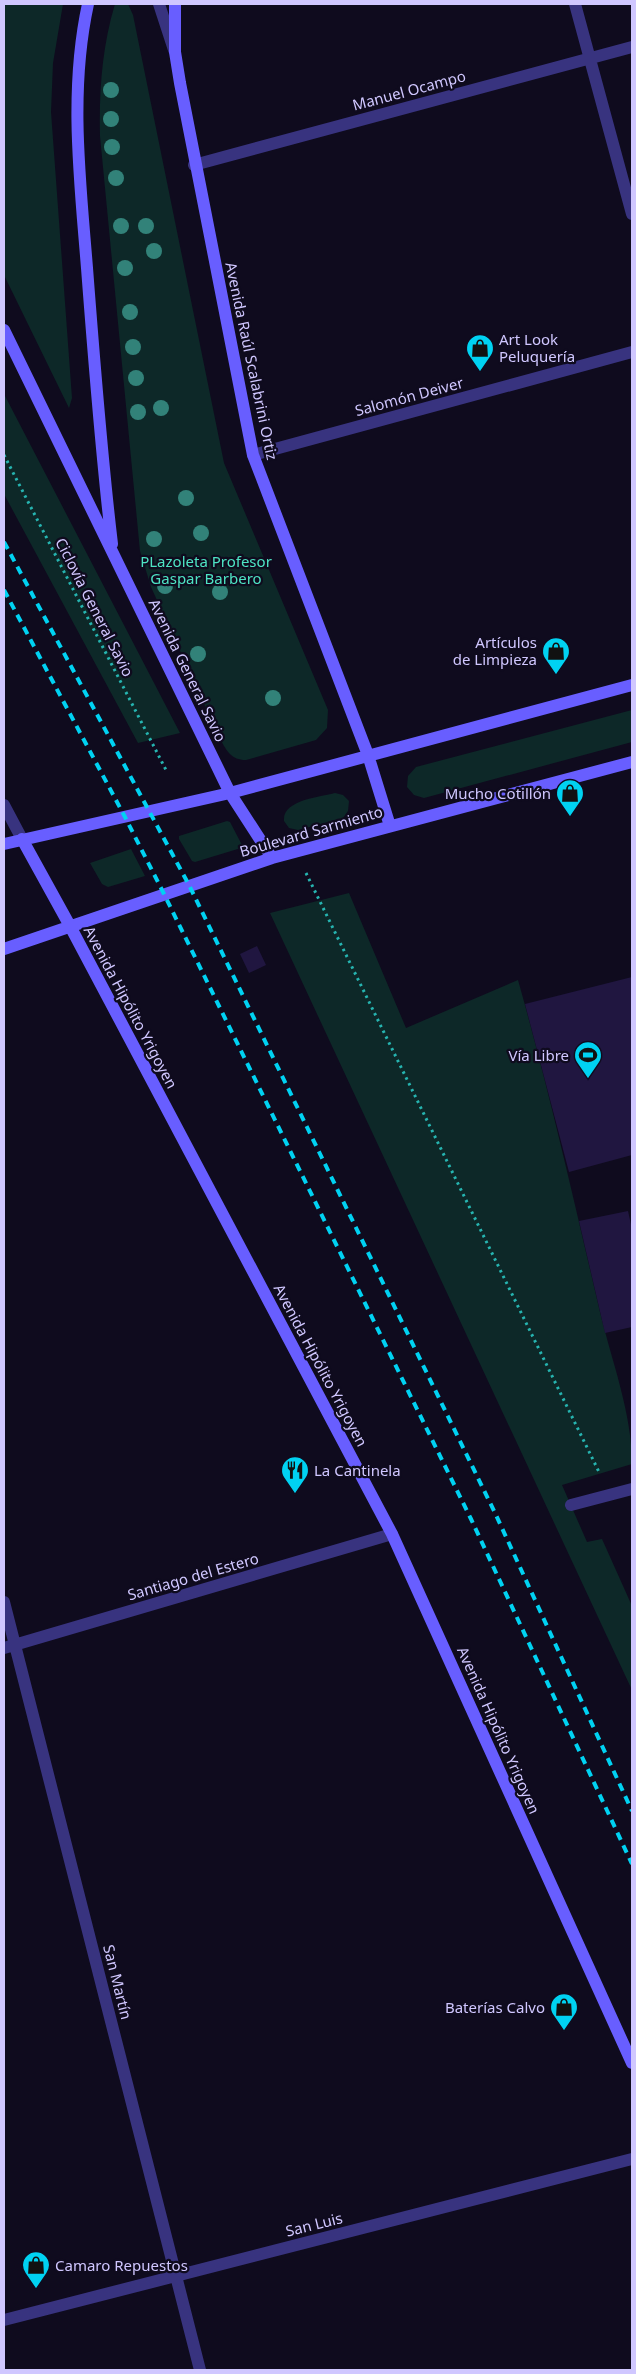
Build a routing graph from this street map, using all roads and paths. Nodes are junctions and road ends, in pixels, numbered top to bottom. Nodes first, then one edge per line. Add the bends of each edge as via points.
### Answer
1 (88, 4) edge
2 (159, 4) edge
3 (175, 4) edge
4 (575, 4) edge
5 (632, 47) edge
6 (175, 52) junction
7 (589, 58) junction
8 (194, 166) junction
9 (632, 214) edge
10 (4, 330) edge
11 (632, 352) edge
12 (4, 455) edge
13 (253, 455) junction
14 (112, 552) junction
15 (632, 685) edge
16 (368, 755) junction
17 (632, 762) edge
18 (166, 770) dead end
19 (230, 793) junction
20 (4, 805) edge
21 (390, 826) junction
22 (22, 839) junction
23 (4, 844) edge
24 (296, 851) junction
25 (272, 858) junction
26 (70, 926) junction
27 (4, 949) edge
28 (632, 1488) edge
29 (610, 1494) junction
30 (571, 1505) dead end
31 (392, 1534) junction
32 (4, 1602) edge
33 (10, 1646) edge
34 (632, 2063) edge
35 (632, 2159) edge
36 (175, 2276) junction
37 (4, 2320) edge
38 (200, 2370) edge

1 - 14 main road via 77,82 79,158
2 - 6 street
3 - 6 main road, Avenida Raúl Scalabrini Ortiz
4 - 7 street
5 - 7 street, Manuel Ocampo
6 - 8 main road, Avenida Raúl Scalabrini Ortiz
7 - 8 street, Manuel Ocampo
7 - 9 street
8 - 13 main road, Avenida Raúl Scalabrini Ortiz
10 - 14 main road, Avenida General Savio
11 - 13 street, Salomón Deiver
12 - 18 path, Ciclovía General Savio
13 - 16 main road, Avenida Raúl Scalabrini Ortiz
14 - 19 main road, Avenida General Savio
15 - 16 main road
16 - 19 main road
16 - 21 main road, Avenida Raúl Scalabrini Ortiz
17 - 21 main road, Boulevard Sarmiento
19 - 22 main road
19 - 25 main road, Avenida General Savio
20 - 22 street, Avenida Hipólito Yrigoyen
21 - 24 main road, Boulevard Sarmiento
22 - 23 main road
22 - 26 main road, Avenida Hipólito Yrigoyen
24 - 25 main road, Boulevard Sarmiento
24 - 29 path
25 - 26 main road, Boulevard Sarmiento
26 - 27 main road, Boulevard Sarmiento
26 - 31 main road, Avenida Hipólito Yrigoyen
28 - 29 street
29 - 30 street
31 - 33 street, Santiago del Estero
31 - 34 main road, Avenida Hipólito Yrigoyen
32 - 33 street, San Martín
33 - 36 street, San Martín
35 - 36 street, San Luis
36 - 37 street, San Luis
36 - 38 street, San Martín

